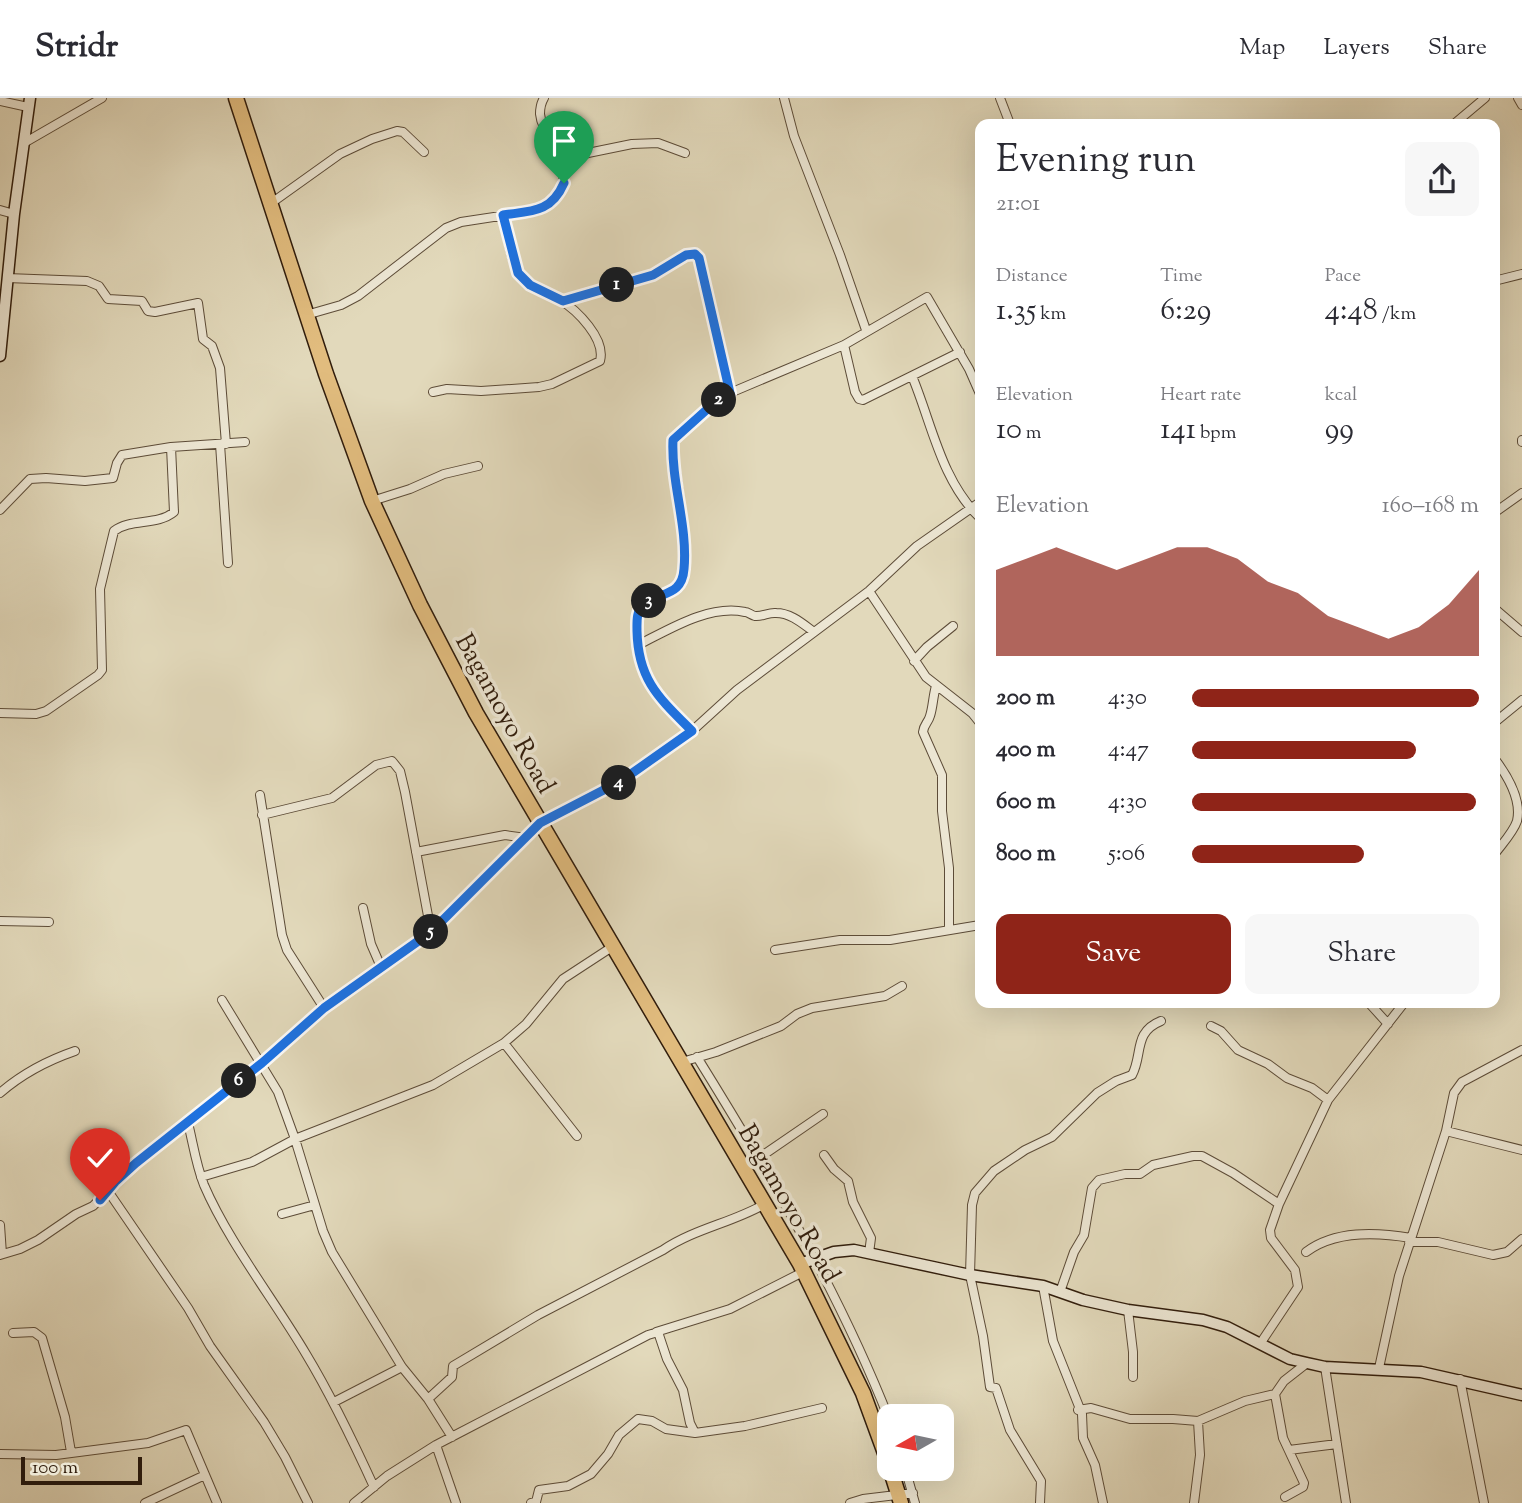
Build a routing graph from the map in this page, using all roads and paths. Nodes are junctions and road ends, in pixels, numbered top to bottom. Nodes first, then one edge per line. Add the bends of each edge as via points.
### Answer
1 (103, 98) edge
2 (236, 98) edge
3 (544, 98) edge
4 (784, 98) edge
5 (1000, 98) edge
6 (1518, 98) edge
7 (1482, 99) edge
8 (0, 101) edge
9 (29, 103) edge
10 (1522, 105) edge
11 (1008, 119) edge
12 (1460, 119) edge
13 (24, 143) junction
14 (424, 152) dead end
15 (685, 153) dead end
16 (564, 170) junction
17 (270, 204) junction
18 (0, 210) edge
19 (14, 214) junction
20 (503, 215) junction
21 (1522, 274) edge
22 (7, 278) junction
23 (1500, 280) edge
24 (563, 301) junction
25 (306, 315) junction
26 (866, 330) junction
27 (844, 345) junction
28 (960, 352) junction
29 (0, 356) edge
30 (912, 376) junction
31 (975, 384) edge
32 (433, 392) dead end
33 (730, 393) junction
34 (245, 442) dead end
35 (223, 444) junction
36 (171, 447) junction
37 (478, 466) dead end
38 (1522, 493) edge
39 (372, 501) junction
40 (975, 506) edge
41 (971, 509) junction
42 (1500, 509) edge
43 (0, 510) edge
44 (975, 513) edge
45 (228, 563) dead end
46 (869, 591) junction
47 (1500, 613) edge
48 (953, 626) dead end
49 (814, 632) junction
50 (1522, 632) edge
51 (638, 645) junction
52 (914, 661) junction
53 (936, 686) junction
54 (1522, 700) edge
55 (0, 713) edge
56 (975, 718) edge
57 (1500, 718) edge
58 (692, 731) junction
59 (1500, 766) edge
60 (260, 795) dead end
61 (262, 815) junction
62 (540, 823) junction
63 (1519, 824) edge
64 (526, 838) junction
65 (1500, 848) edge
66 (416, 852) junction
67 (363, 908) dead end
68 (0, 921) edge
69 (49, 922) dead end
70 (975, 926) edge
71 (949, 929) junction
72 (431, 932) junction
73 (615, 946) junction
74 (775, 950) dead end
75 (381, 967) junction
76 (902, 986) dead end
77 (222, 1000) dead end
78 (324, 1008) junction
79 (1373, 1008) edge
80 (1400, 1008) edge
81 (1161, 1021) dead end
82 (1388, 1024) junction
83 (1212, 1026) dead end
84 (504, 1043) junction
85 (1522, 1050) edge
86 (75, 1051) dead end
87 (690, 1060) junction
88 (262, 1063) junction
89 (0, 1093) edge
90 (1328, 1100) junction
91 (823, 1114) dead end
92 (188, 1123) junction
93 (1446, 1131) junction
94 (578, 1136) dead end
95 (295, 1139) junction
96 (1522, 1150) edge
97 (824, 1155) dead end
98 (758, 1158) junction
99 (201, 1177) junction
100 (108, 1191) junction
101 (1279, 1204) junction
102 (315, 1205) junction
103 (763, 1205) junction
104 (282, 1214) dead end
105 (0, 1225) edge
106 (1522, 1239) edge
107 (1410, 1240) junction
108 (1306, 1252) dead end
109 (869, 1253) junction
110 (1, 1255) edge
111 (814, 1258) junction
112 (801, 1268) junction
113 (970, 1275) junction
114 (1043, 1286) junction
115 (1060, 1292) junction
116 (1128, 1310) junction
117 (836, 1320) junction
118 (13, 1332) dead end
119 (656, 1332) junction
120 (1260, 1344) junction
121 (1307, 1363) junction
122 (402, 1367) junction
123 (1325, 1367) junction
124 (1379, 1368) junction
125 (1133, 1377) dead end
126 (1460, 1379) junction
127 (1276, 1394) junction
128 (1522, 1395) edge
129 (428, 1399) junction
130 (334, 1402) junction
131 (883, 1404) edge
132 (822, 1408) dead end
133 (1078, 1410) junction
134 (1198, 1421) junction
135 (877, 1431) edge
136 (695, 1433) junction
137 (452, 1437) junction
138 (1337, 1444) junction
139 (436, 1445) junction
140 (1289, 1450) junction
141 (71, 1452) junction
142 (0, 1454) edge
143 (205, 1475) junction
144 (897, 1481) edge
145 (374, 1487) junction
146 (904, 1497) edge
147 (1285, 1497) dead end
148 (145, 1503) edge
149 (217, 1503) edge
150 (308, 1503) edge
151 (354, 1503) edge
152 (456, 1503) edge
153 (531, 1503) edge
154 (850, 1503) edge
155 (915, 1503) edge
156 (1040, 1503) edge
157 (1103, 1503) edge
158 (1194, 1503) edge
159 (1346, 1503) edge
160 (1484, 1503) edge

1 - 13 street
2 - 17 highway, Bagamoyo Road
3 - 16 street via 542,121
4 - 26 street
5 - 11 street
6 - 10 street
7 - 12 street
8 - 9 street
9 - 13 street
13 - 19 street
14 - 17 street via 403,132 372,139 340,154
15 - 16 street via 658,143 632,144 588,153
16 - 20 street via 559,194 546,206
17 - 25 highway, Bagamoyo Road
18 - 19 street
19 - 22 street
20 - 24 street via 518,273 530,285
20 - 25 street via 446,228 358,296
21 - 23 street
22 - 29 street
22 - 35 street via 87,281 102,288 108,299 142,301 148,311 155,312 200,304 203,339 215,351 220,368
24 - 32 street via 597,338 600,361 538,387
24 - 33 street via 653,275 686,255 697,255
25 - 39 highway, Bagamoyo Road
26 - 27 street
26 - 28 street via 927,297
27 - 30 street via 859,399
27 - 33 street
28 - 30 street
28 - 31 street
30 - 41 street via 945,466
33 - 51 street via 673,440 683,578 676,588 639,609
34 - 35 street
35 - 36 street
35 - 45 street
36 - 43 street via 122,455 113,478 30,480
36 - 55 street via 174,512 114,531 100,589 102,670 46,711
37 - 39 street
38 - 42 street
39 - 62 highway, Bagamoyo Road via 439,645
40 - 41 street
41 - 44 street
41 - 46 street via 917,546
46 - 49 street
46 - 52 street
47 - 50 street
48 - 52 street
49 - 51 street via 793,617 775,612 755,616 744,611 716,612 682,622
49 - 58 street
51 - 58 street via 648,680
52 - 53 street
53 - 56 street
53 - 71 street via 923,732 942,775
54 - 57 street
58 - 62 street via 621,781
59 - 63 street via 1517,798
60 - 61 street
61 - 66 street via 332,798 376,765 392,761 400,771
61 - 78 street via 282,935
62 - 64 street
62 - 73 highway, Bagamoyo Road
63 - 65 street
64 - 66 street via 505,835
64 - 72 street
66 - 72 street
67 - 75 street
68 - 69 street
70 - 71 street
71 - 74 street via 890,940 840,940
72 - 75 street
73 - 84 street via 563,979
73 - 87 highway, Bagamoyo Road
75 - 78 street
76 - 87 street via 885,996 797,1014 780,1027
77 - 88 street
78 - 88 street
79 - 82 street
80 - 82 street
81 - 113 street via 1143,1037 1132,1075 1105,1087 1052,1136 1003,1164 981,1183 972,1205
82 - 90 street
83 - 90 street via 1238,1050
84 - 94 street
84 - 95 street via 433,1085
85 - 93 street via 1462,1082 1454,1093
86 - 89 street via 42,1063
87 - 98 street
87 - 103 highway, Bagamoyo Road
88 - 92 street
88 - 95 street
90 - 101 street
91 - 98 street
92 - 99 street
92 - 100 street
93 - 96 street
93 - 107 street
95 - 99 street via 252,1162
95 - 102 street
97 - 109 street via 848,1181 853,1202 872,1238
98 - 111 street
99 - 130 street
100 - 110 street via 93,1206 38,1240
100 - 150 street via 264,1422
101 - 115 street via 1202,1156 1099,1180 1092,1188 1084,1235
101 - 120 street via 1271,1238 1295,1270 1298,1287
102 - 104 street
102 - 122 street via 332,1252
103 - 112 highway, Bagamoyo Road
103 - 129 street via 682,1237 538,1315 453,1366 452,1377
105 - 110 street
106 - 107 street via 1507,1252 1493,1255
107 - 108 street via 1373,1234 1332,1239
107 - 124 street
109 - 111 street via 854,1250
109 - 113 street
111 - 112 street
111 - 117 street
112 - 117 highway, Bagamoyo Road
112 - 119 street via 730,1309
113 - 114 street
113 - 156 street via 990,1387 996,1388 1010,1430 1041,1481
114 - 115 street
114 - 133 street via 1053,1341
115 - 116 street
116 - 120 street via 1203,1320
116 - 125 street
117 - 131 street via 867,1366
117 - 135 highway, Bagamoyo Road
118 - 141 street via 34,1332 42,1338
119 - 136 street via 683,1391
119 - 137 street
120 - 121 street
121 - 123 street
121 - 127 street via 1284,1381
122 - 129 street
122 - 130 street
123 - 124 street
123 - 138 street
124 - 126 street
126 - 128 street
126 - 160 street
127 - 134 street via 1245,1401
127 - 140 street
129 - 137 street
130 - 145 street
132 - 136 street
133 - 134 street via 1091,1408 1130,1419
133 - 157 street
134 - 158 street via 1200,1455
136 - 153 street via 638,1419 619,1435 591,1474 568,1486 539,1490 536,1502
137 - 139 street
138 - 140 street
138 - 159 street
139 - 145 street
139 - 152 street
140 - 147 street via 1304,1483
141 - 142 street
141 - 143 street via 148,1443 186,1430
143 - 148 street
143 - 149 street
144 - 146 highway, Bagamoyo Road
145 - 151 street
146 - 154 street
146 - 155 street

